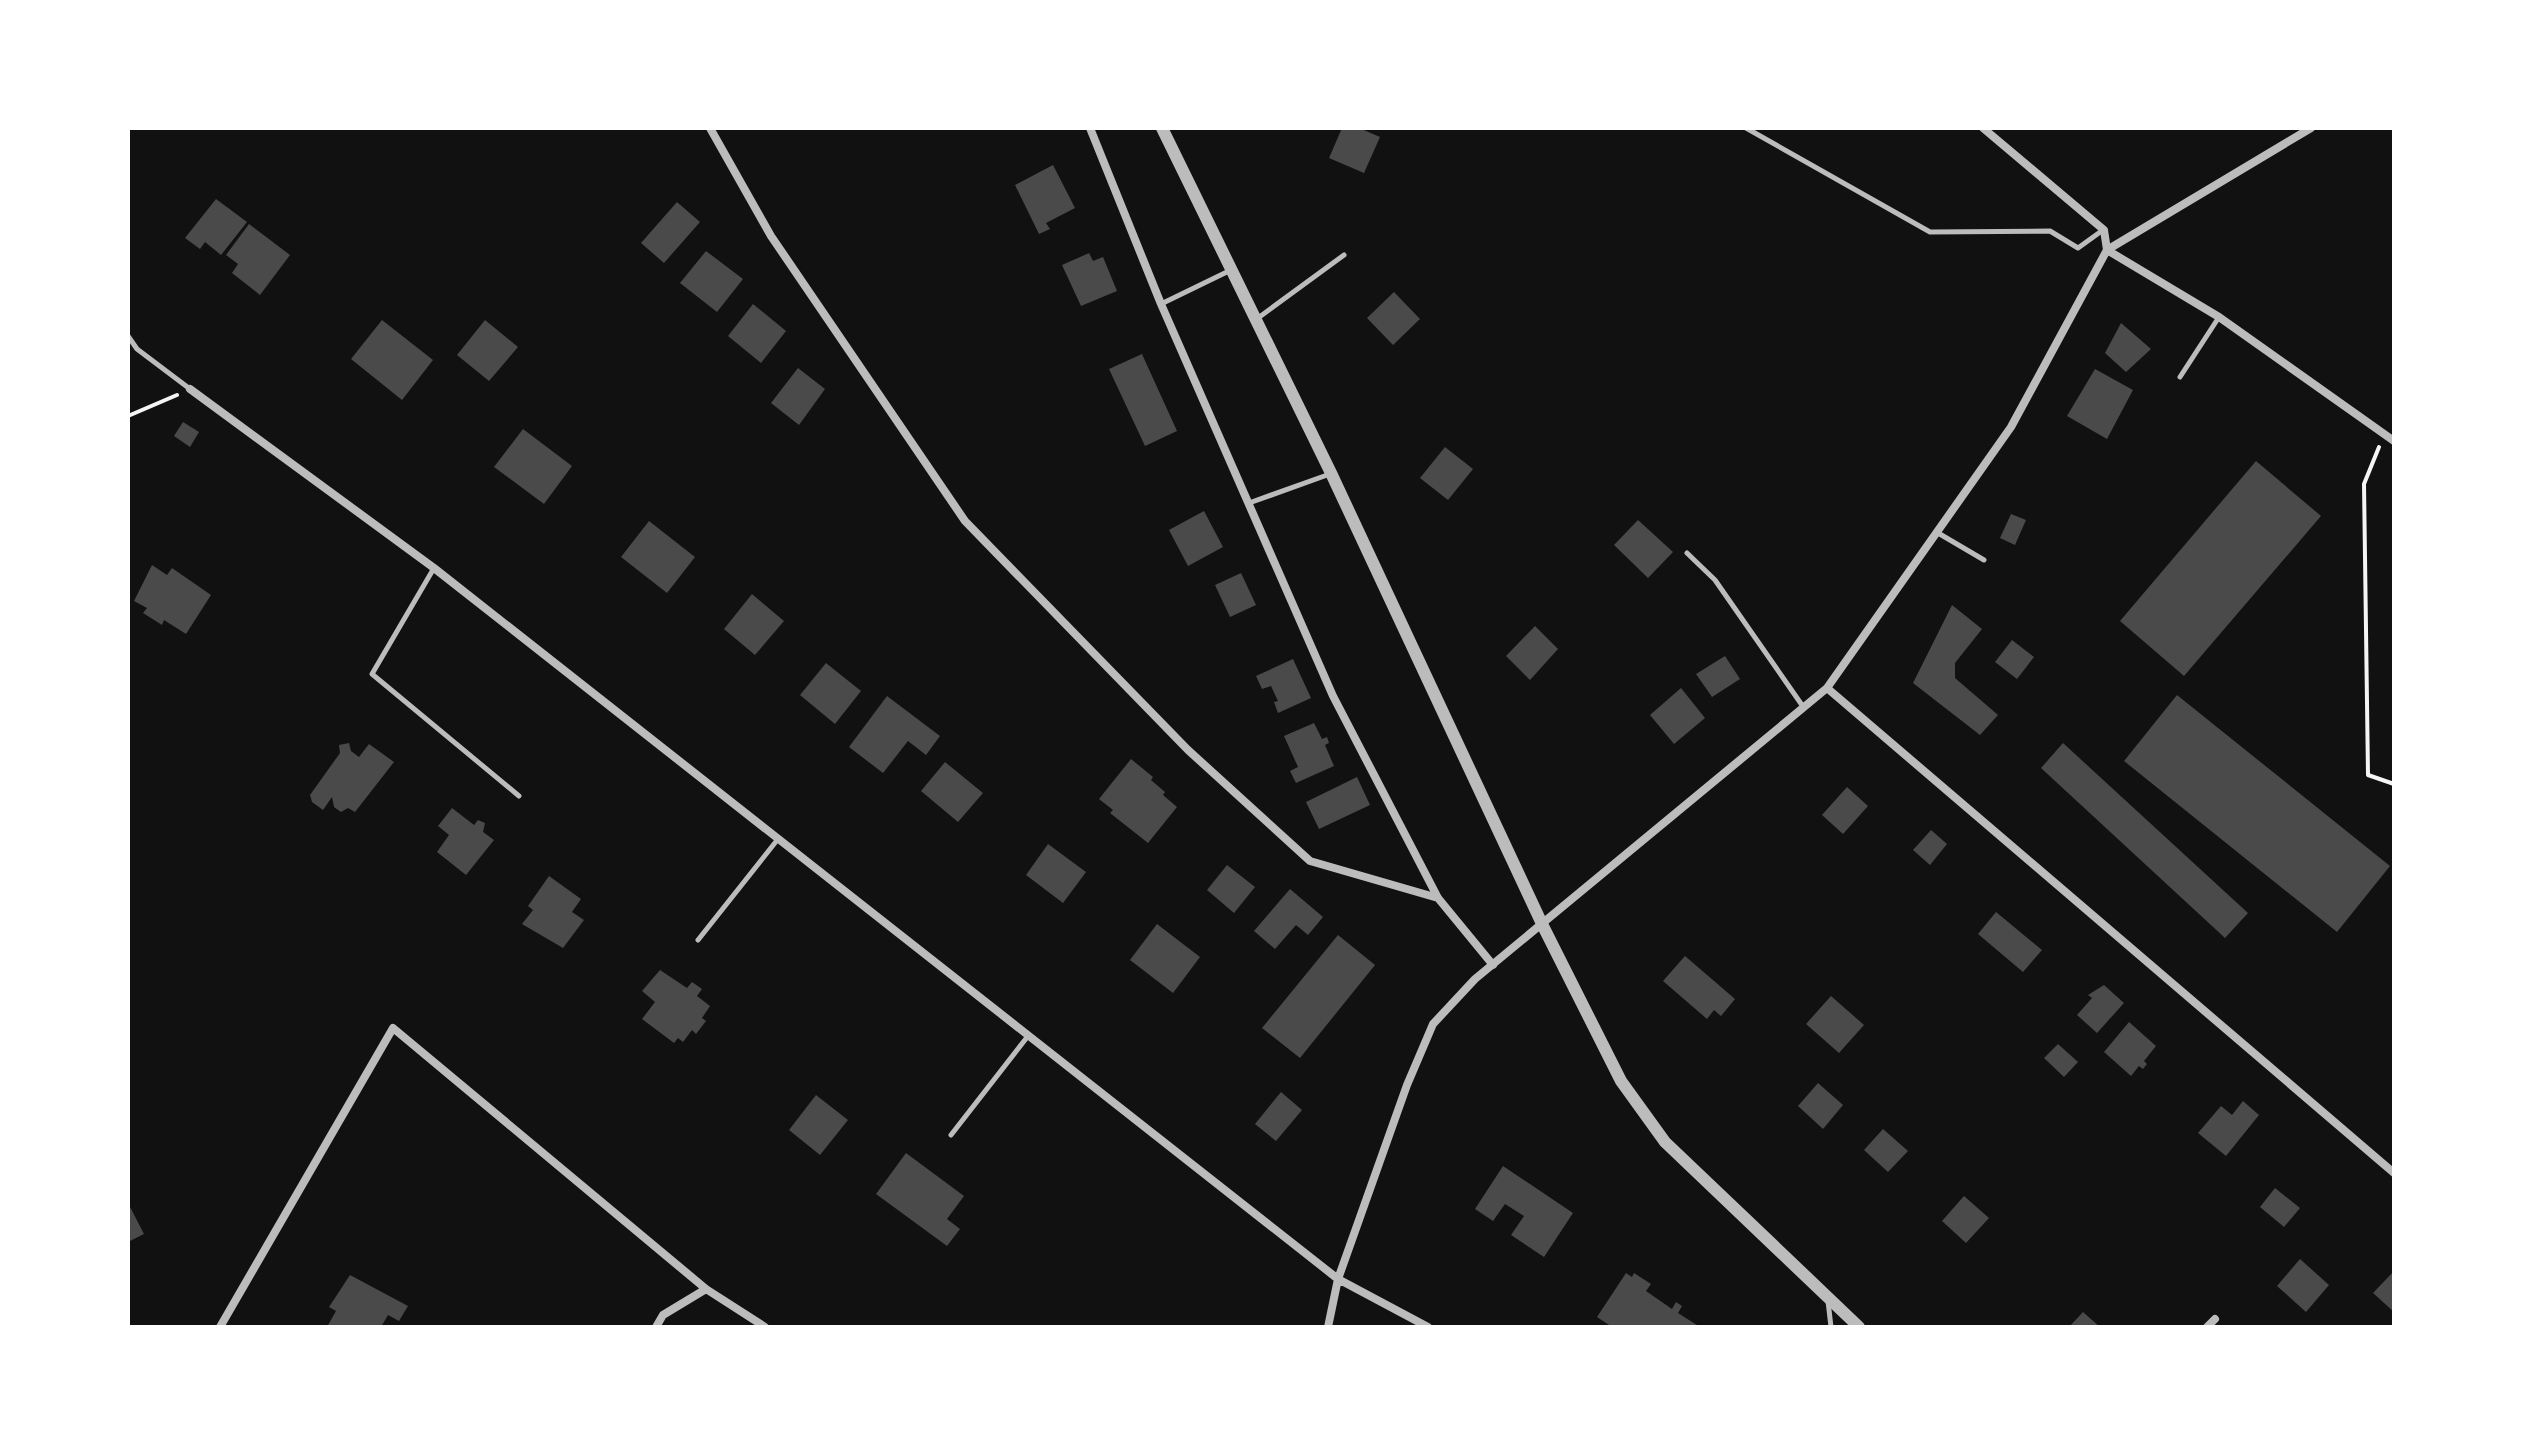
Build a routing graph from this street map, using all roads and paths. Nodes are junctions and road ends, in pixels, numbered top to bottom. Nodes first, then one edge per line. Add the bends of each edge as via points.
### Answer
1 (710, 128) edge
2 (1090, 128) edge
3 (1162, 128) edge
4 (1746, 128) edge
5 (1983, 128) edge
6 (2311, 128) edge
7 (2104, 230) junction
8 (2107, 250) junction
9 (1344, 255) dead end
10 (1232, 270) junction
11 (1161, 304) junction
12 (2219, 317) junction
13 (1256, 319) junction
14 (128, 336) edge
15 (2180, 377) dead end
16 (190, 389) junction
17 (128, 416) edge
18 (2384, 434) junction
19 (2394, 441) edge
20 (1331, 473) junction
21 (1248, 504) junction
22 (1937, 532) junction
23 (1687, 553) dead end
24 (1984, 560) dead end
25 (434, 568) junction
26 (1827, 688) junction
27 (1804, 708) junction
28 (2394, 784) edge
29 (519, 796) dead end
30 (778, 839) junction
31 (1438, 898) junction
32 (1543, 926) junction
33 (698, 940) dead end
34 (1493, 965) junction
35 (1028, 1036) junction
36 (951, 1135) dead end
37 (2394, 1173) edge
38 (1338, 1279) junction
39 (706, 1289) junction
40 (1828, 1300) junction
41 (2215, 1319) dead end
42 (220, 1327) edge
43 (656, 1327) edge
44 (765, 1327) edge
45 (1328, 1327) edge
46 (1428, 1327) edge
47 (1831, 1327) edge
48 (1859, 1327) edge
49 (2207, 1327) edge

1 - 31 street via 771,236 965,521 1188,750 1310,861
2 - 11 street
3 - 10 street
4 - 7 lane via 1930,232 2050,231 2078,248
5 - 7 street
6 - 8 street
7 - 8 street
8 - 12 street
8 - 22 street via 2011,427
9 - 13 lane
10 - 11 lane
10 - 13 street
11 - 21 street
12 - 15 lane
12 - 18 street
13 - 20 street
14 - 16 lane via 137,349
16 - 17 path
16 - 25 street
18 - 19 street
18 - 28 path via 2364,484 2368,775
20 - 21 lane
20 - 32 street
21 - 31 street via 1333,696
22 - 24 lane
22 - 26 street
23 - 27 lane via 1715,580
25 - 29 lane via 372,674
25 - 30 street
26 - 27 street
26 - 37 street
27 - 32 street
30 - 33 lane
30 - 35 street
31 - 34 street
32 - 34 street
32 - 40 street via 1621,1081 1665,1142
34 - 38 street via 1433,1024
35 - 36 lane
35 - 38 street
38 - 45 street
38 - 46 street
39 - 42 street via 393,1028
39 - 43 street via 663,1315
39 - 44 street
40 - 47 lane
40 - 48 street
41 - 49 street

